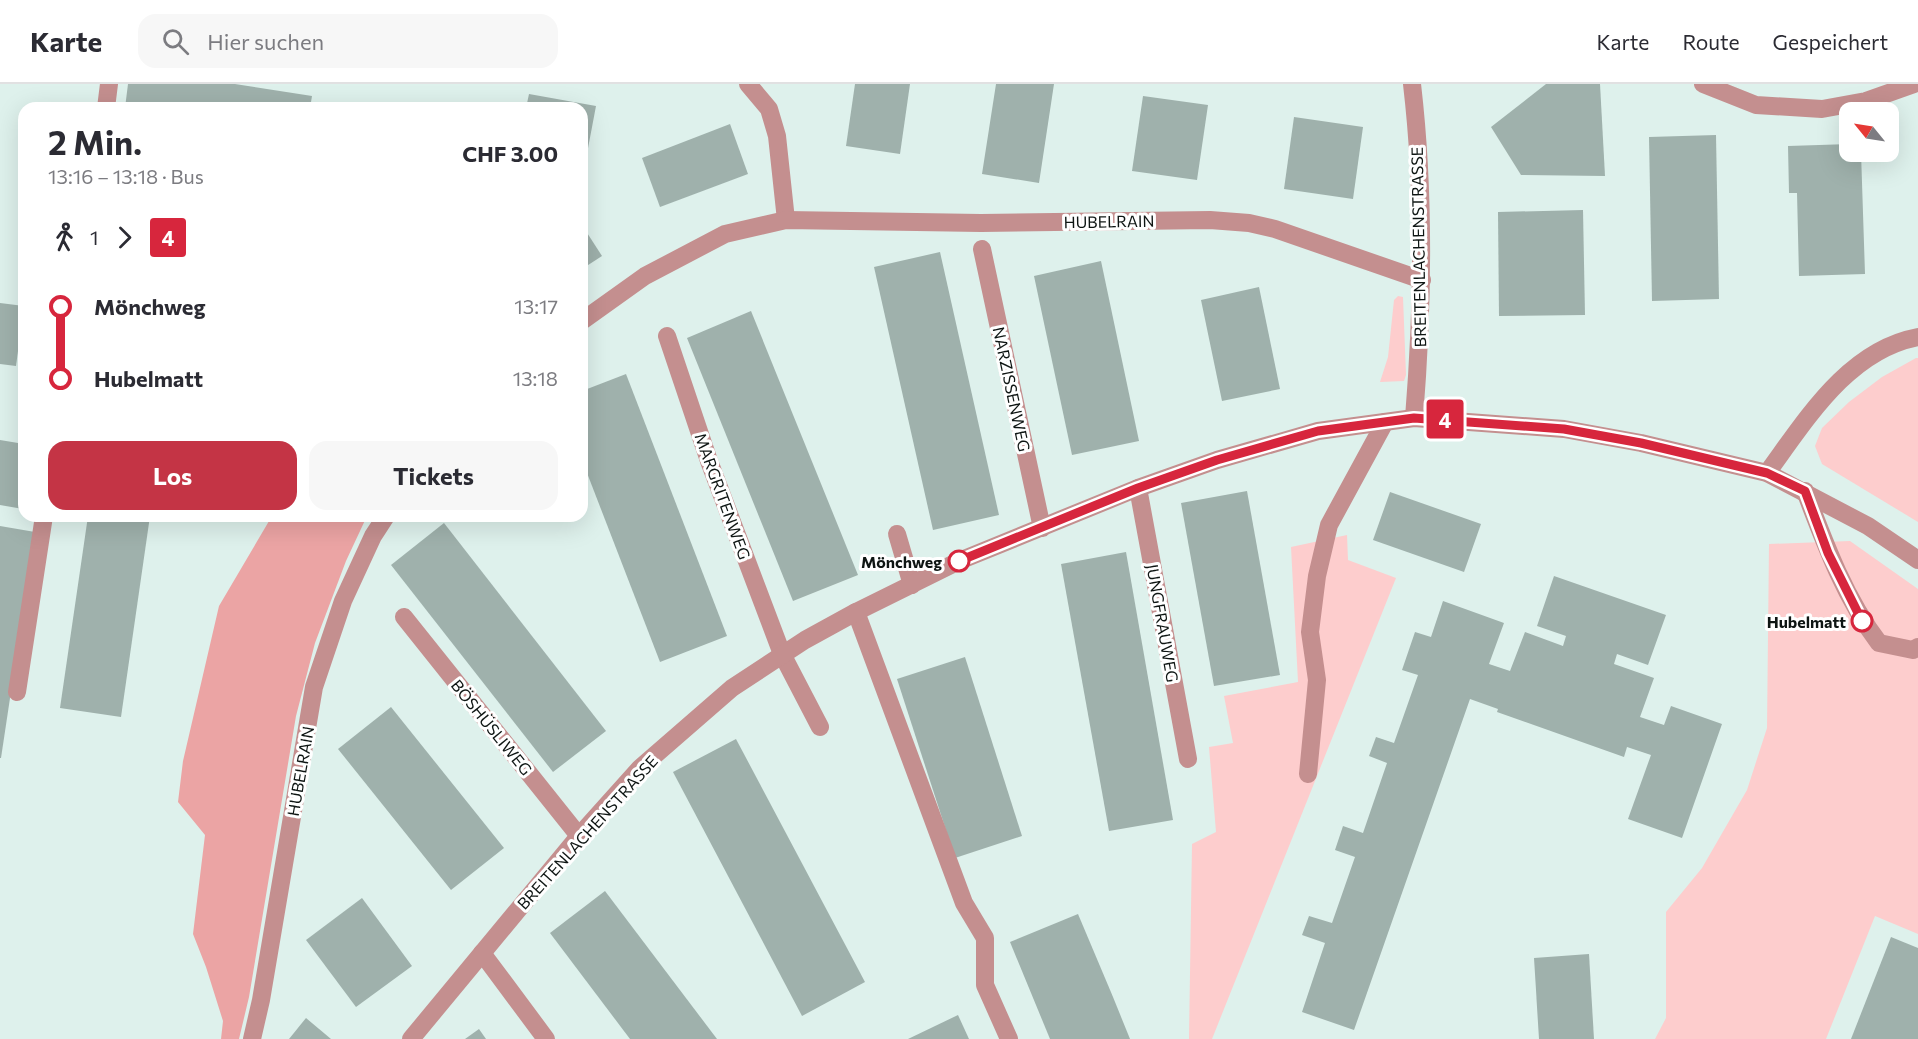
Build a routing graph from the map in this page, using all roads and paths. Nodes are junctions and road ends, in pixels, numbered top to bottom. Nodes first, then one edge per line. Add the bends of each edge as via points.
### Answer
1 (109, 84) edge
2 (748, 84) edge
3 (1703, 84) edge
4 (1914, 84) edge
5 (1409, 89) edge
6 (107, 102) edge
7 (786, 220) junction
8 (982, 249) dead end
9 (1422, 279) junction
10 (588, 317) edge
11 (668, 336) dead end
12 (1918, 337) edge
13 (1414, 418) junction
14 (1385, 422) junction
15 (1767, 473) junction
16 (1138, 488) junction
17 (1805, 491) junction
18 (43, 522) edge
19 (382, 522) edge
20 (1042, 528) junction
21 (897, 534) dead end
22 (1918, 560) edge
23 (912, 585) junction
24 (856, 612) junction
25 (404, 617) dead end
26 (1918, 647) edge
27 (782, 654) junction
28 (17, 692) dead end
29 (820, 727) dead end
30 (1188, 759) dead end
31 (1308, 774) dead end
32 (579, 836) junction
33 (482, 953) junction
34 (252, 1039) edge
35 (411, 1039) edge
36 (546, 1039) edge
37 (1009, 1039) edge

1 - 6 street
2 - 7 street via 770,108
3 - 4 street via 1756,105 1822,109 1866,101
5 - 9 street, BREITENLACHENSTRASSE via 1417,132
7 - 9 street, HUBELRAIN via 1249,223
7 - 10 street, HUBELRAIN via 725,234 645,276
8 - 20 street, NARZISSENWEG
9 - 13 street, BREITENLACHENSTRASSE
11 - 27 street, MARGRITENWEG via 709,461
12 - 15 street via 1899,340 1851,372 1825,396
13 - 14 street, BREITENLACHENSTRASSE
13 - 15 street via 1564,429
14 - 16 street, BREITENLACHENSTRASSE via 1318,431
14 - 31 street via 1329,525 1317,576 1311,632 1317,680
15 - 17 street
16 - 20 street, BREITENLACHENSTRASSE
16 - 30 street, JUNGFRAUWEG
17 - 22 street
17 - 26 street via 1828,553 1862,621 1879,643 1913,650
18 - 28 street
19 - 34 street, HUBELRAIN via 343,601 314,687
20 - 23 street, BREITENLACHENSTRASSE via 959,561
21 - 23 street
23 - 24 street, BREITENLACHENSTRASSE
24 - 27 street, BREITENLACHENSTRASSE
24 - 37 street via 964,903 985,938 985,985
25 - 32 street, BÖSHÜSLIWEG
27 - 29 street, MARGRITENWEG
27 - 32 street, BREITENLACHENSTRASSE via 732,688 640,768
32 - 33 street, BREITENLACHENSTRASSE
33 - 35 street, BREITENLACHENSTRASSE
33 - 36 street

